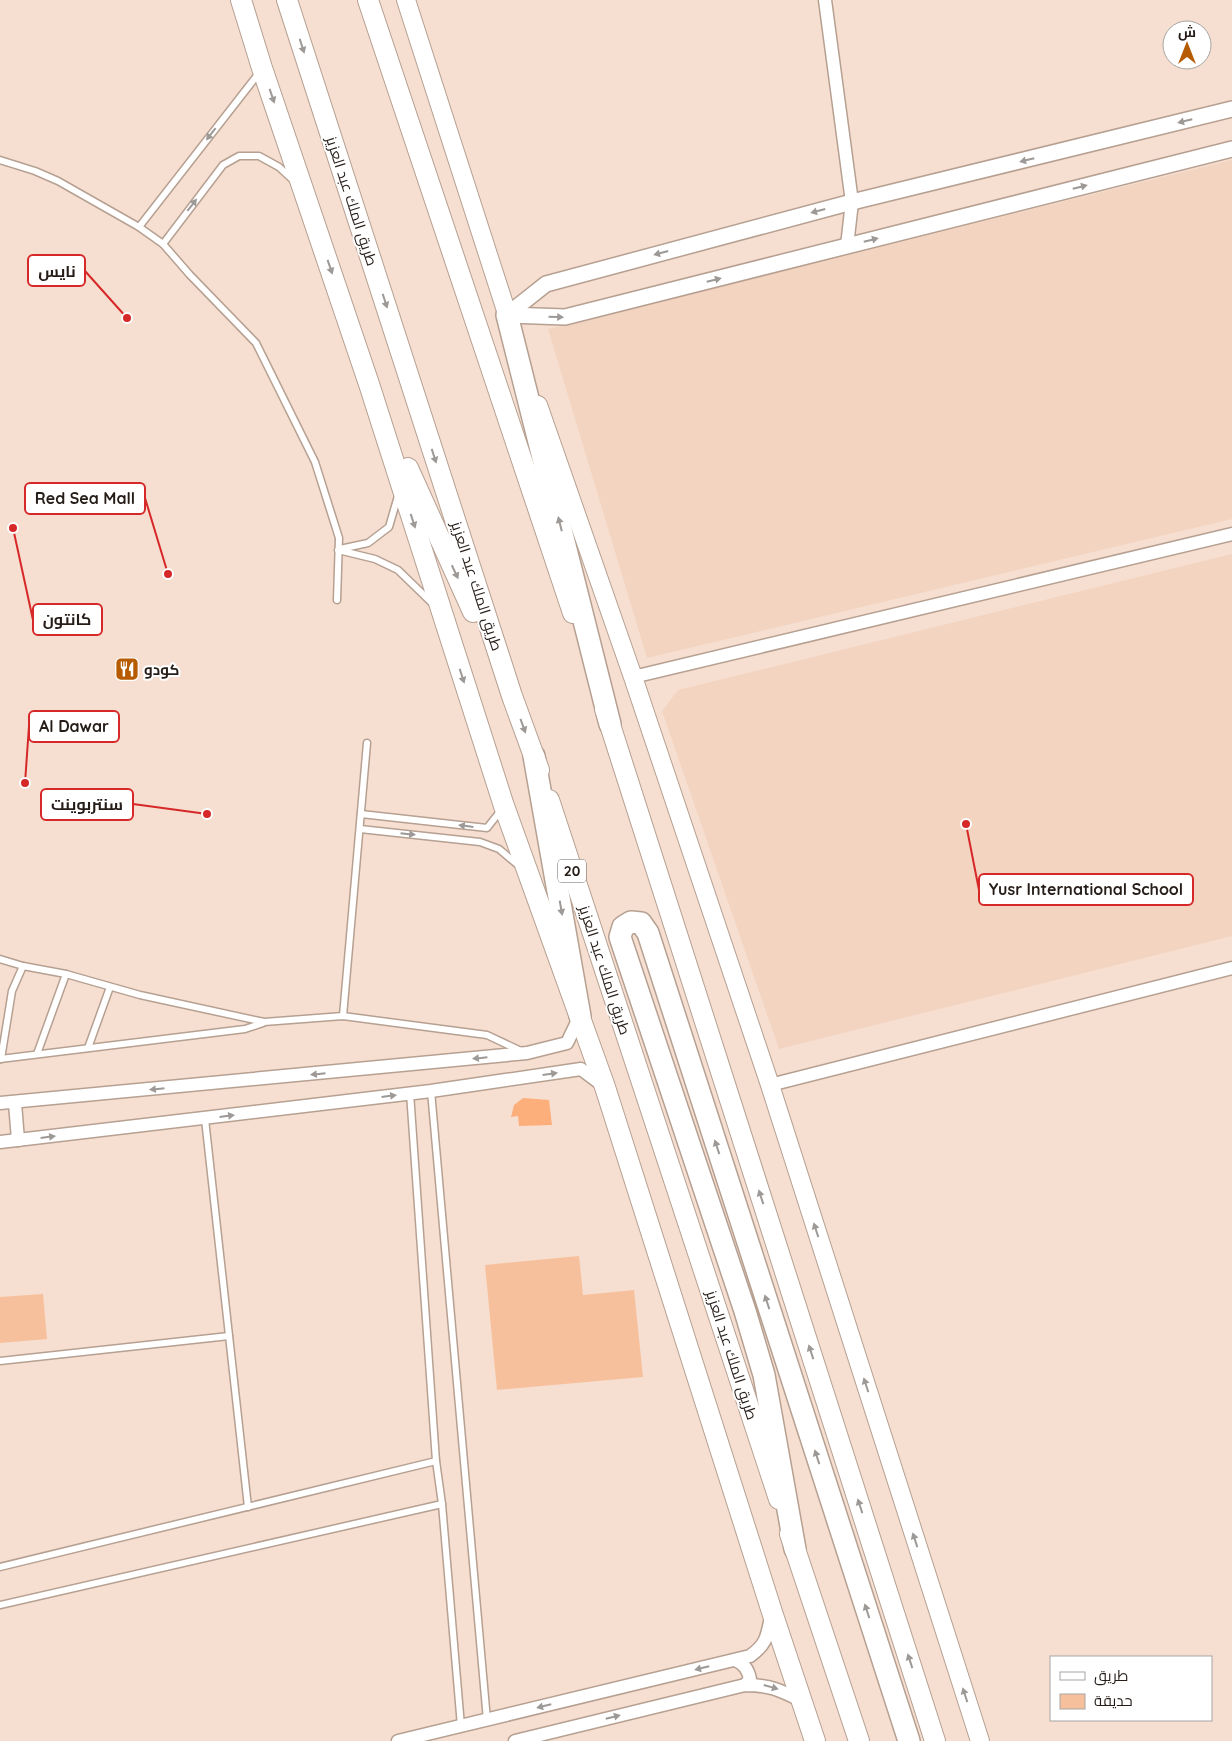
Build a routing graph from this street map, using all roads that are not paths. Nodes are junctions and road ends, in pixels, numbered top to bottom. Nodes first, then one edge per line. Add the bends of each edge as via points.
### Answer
1 (241, 0) edge
2 (287, 0) edge
3 (368, 0) edge
4 (406, 0) edge
5 (824, 0) edge
6 (262, 68) junction
7 (1232, 109) edge
8 (1232, 149) edge
9 (0, 160) edge
10 (852, 202) junction
11 (139, 227) junction
12 (320, 239) junction
13 (163, 244) junction
14 (847, 246) junction
15 (507, 315) junction
16 (369, 384) junction
17 (402, 485) junction
18 (1232, 534) edge
19 (338, 550) junction
20 (337, 600) dead end
21 (443, 614) junction
22 (633, 677) junction
23 (512, 696) junction
24 (610, 724) junction
25 (368, 743) dead end
26 (534, 756) junction
27 (504, 806) junction
28 (361, 814) junction
29 (360, 829) junction
30 (528, 877) junction
31 (0, 959) edge
32 (23, 966) junction
33 (1232, 968) edge
34 (66, 974) junction
35 (110, 987) junction
36 (343, 1016) junction
37 (580, 1016) junction
38 (264, 1022) junction
39 (88, 1048) junction
40 (37, 1054) junction
41 (527, 1054) junction
42 (0, 1059) edge
43 (770, 1085) junction
44 (605, 1087) junction
45 (432, 1091) junction
46 (410, 1093) junction
47 (0, 1103) edge
48 (15, 1103) junction
49 (205, 1119) junction
50 (18, 1140) junction
51 (0, 1142) edge
52 (229, 1336) junction
53 (0, 1360) edge
54 (436, 1461) junction
55 (442, 1504) junction
56 (248, 1507) junction
57 (795, 1549) junction
58 (0, 1567) edge
59 (0, 1605) edge
60 (772, 1612) junction
61 (735, 1660) junction
62 (745, 1685) junction
63 (802, 1701) junction
64 (488, 1720) junction
65 (461, 1726) junction
66 (398, 1741) edge
67 (515, 1741) edge
68 (815, 1741) edge
69 (858, 1741) edge
70 (909, 1741) edge
71 (935, 1741) edge
72 (980, 1741) edge

1 - 6 main road
2 -> 23 main road, طريق الملك عبد العزيز / 20
3 - 24 main road
4 - 15 main road
5 - 10 street
6 -> 11 lane
6 -> 12 main road
7 -> 10 street
14 -> 8 street
9 - 11 lane via 58,182
10 - 14 street
10 -> 15 street via 546,284
11 - 13 lane
13 -> 12 lane via 223,165 239,156 259,156 279,167 293,180
12 -> 16 main road
13 - 19 lane via 256,342 315,462 339,538
15 -> 14 street via 565,317
15 - 22 main road
24 -> 15 highway
16 - 17 main road
16 -> 23 main road
17 - 19 lane via 389,527 368,543
17 -> 21 main road
18 - 22 street
19 - 20 lane
19 - 21 lane via 398,570
21 -> 27 main road
22 - 43 main road
23 -> 26 main road, طريق الملك عبد العزيز / 20
71 -> 24 main road
25 - 28 lane
26 -> 37 highway
26 - 57 main road, طريق الملك عبد العزيز / 20
27 -> 28 lane via 487,828
27 - 30 main road
28 - 29 lane
29 -> 30 lane via 480,842 499,849
29 - 36 lane
30 - 37 main road
31 - 32 lane
32 - 34 lane
32 - 42 lane via 12,991
33 - 43 street
34 - 35 lane
34 - 40 lane
35 - 38 lane
35 - 39 lane
36 - 38 lane
36 - 41 lane via 487,1035
37 - 41 street via 567,1043
37 - 44 main road
38 - 39 lane via 244,1029
39 - 40 lane
40 - 42 lane
41 -> 48 street
72 -> 43 main road
45 -> 44 street via 581,1070
44 - 60 main road
45 - 46 street
45 - 64 lane
49 -> 46 street
46 - 54 lane
47 - 48 street
48 - 50 street
50 -> 49 street
49 - 52 lane
50 - 51 street
52 - 53 lane
52 - 56 lane
54 - 55 lane
54 - 56 lane
55 - 59 lane
55 - 65 lane
56 - 58 lane
57 - 69 main road, طريق الملك عبد العزيز / 20
70 -> 57 highway via 648,933 640,923 631,922 623,926 620,937 764,1375
60 - 61 street via 766,1640 760,1649
60 - 63 main road
61 - 62 street via 744,1664 749,1672 750,1679
61 -> 64 street
62 -> 63 street via 778,1689
67 -> 62 street
63 - 68 main road
64 - 65 street
65 - 66 street

